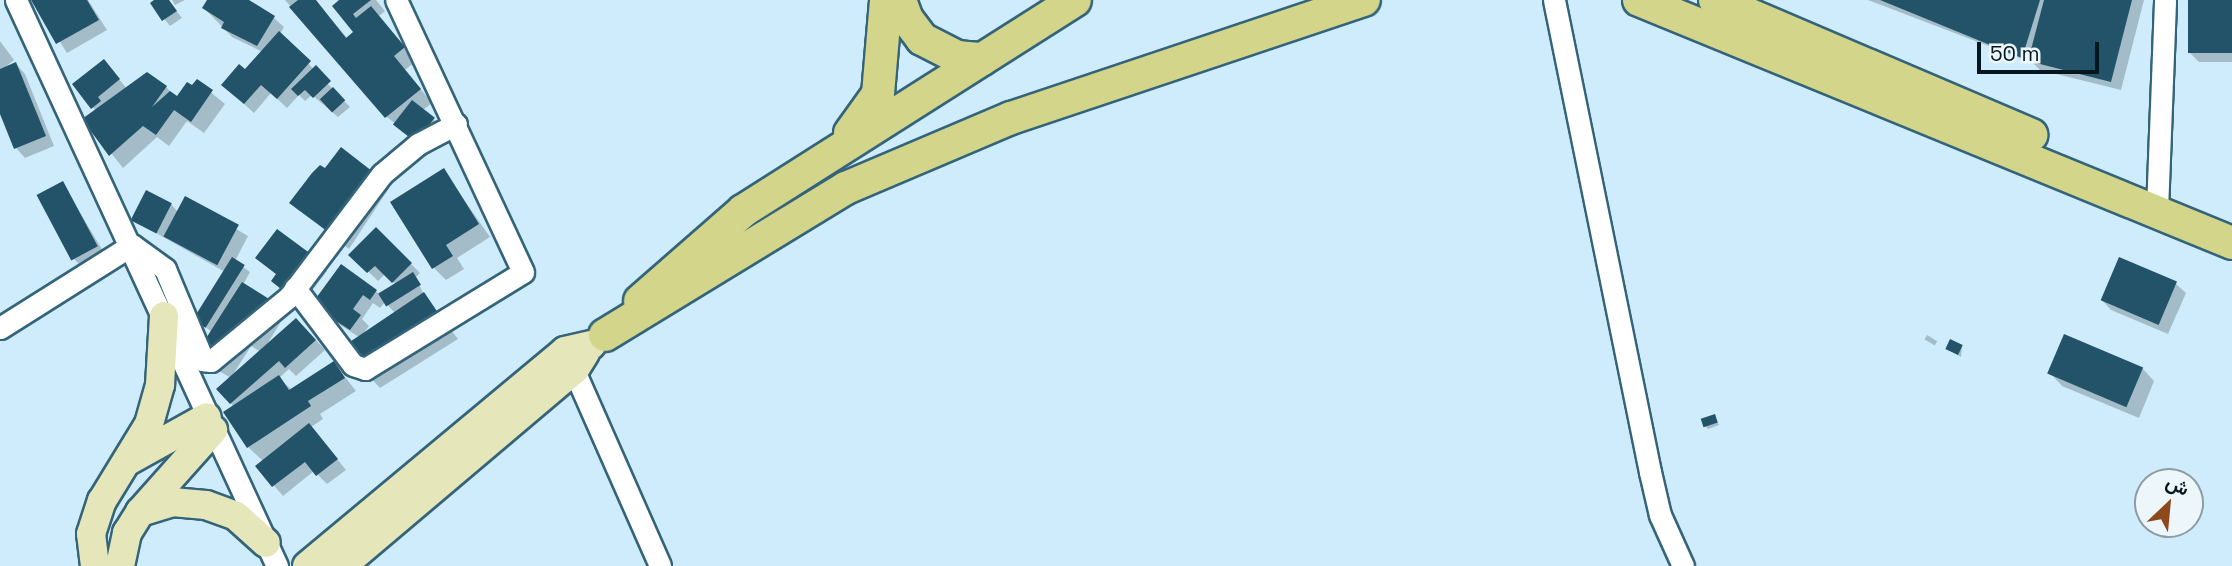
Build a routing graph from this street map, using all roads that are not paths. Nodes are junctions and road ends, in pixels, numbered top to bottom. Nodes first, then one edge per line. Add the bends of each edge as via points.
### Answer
1 (16, 0) edge
2 (396, 0) edge
3 (886, 0) edge
4 (900, 0) edge
5 (1076, 0) edge
6 (1364, 0) edge
7 (1554, 0) edge
8 (1617, 0) edge
9 (1639, 0) edge
10 (2165, 0) edge
11 (1728, 3) edge
12 (1676, 15) junction
13 (982, 59) junction
14 (456, 124) junction
15 (838, 147) junction
16 (2158, 200) junction
17 (2232, 221) edge
18 (2232, 243) edge
19 (132, 245) junction
20 (295, 288) junction
21 (164, 316) junction
22 (0, 328) edge
23 (584, 350) junction
24 (211, 423) junction
25 (128, 461) junction
26 (140, 512) junction
27 (272, 555) edge
28 (95, 566) edge
29 (120, 566) edge
30 (307, 566) edge
31 (342, 566) edge
32 (660, 566) edge
33 (1683, 566) edge

1 - 19 street
2 - 14 street
3 - 15 highway via 877,94
4 - 13 highway via 922,39 957,57
5 - 13 highway
6 - 23 highway via 1011,118 846,188
7 - 33 street via 1650,472 1660,515
8 - 12 highway
9 - 12 highway
10 - 16 street
11 - 16 highway
12 - 16 highway
13 - 15 highway
14 - 20 street via 418,145 382,174
14 - 20 street via 524,267 520,277 361,370
15 - 23 highway via 722,228
16 - 17 highway
16 - 18 highway
19 - 20 street via 165,269 205,362
19 - 21 street
19 - 22 street
21 - 24 street
21 - 25 main road via 160,385 149,424
23 - 30 main road
23 - 31 main road
23 - 32 street via 605,449
24 - 25 main road
24 - 26 main road
24 - 27 street
25 - 28 main road via 102,501 91,534
26 - 27 main road via 172,502 206,505 236,516
26 - 29 main road via 127,533

